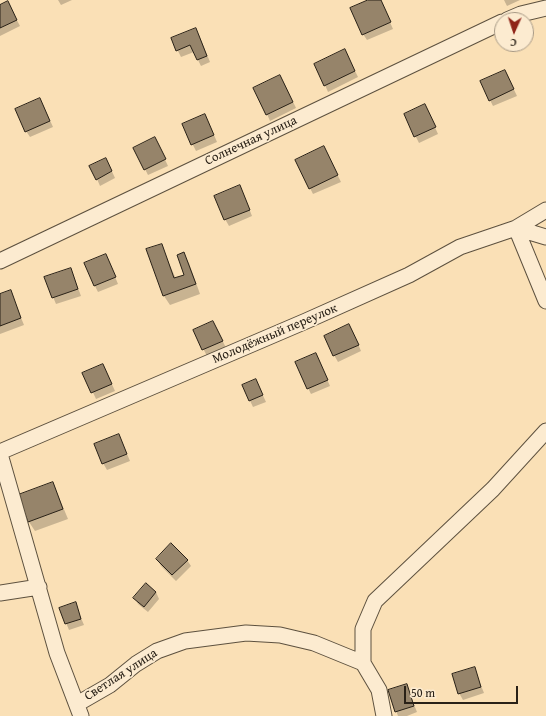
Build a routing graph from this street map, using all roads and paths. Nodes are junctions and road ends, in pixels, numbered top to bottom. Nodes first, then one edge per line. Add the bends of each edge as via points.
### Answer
1 (546, 8) edge
2 (529, 12) edge
3 (494, 26) edge
4 (546, 210) edge
5 (516, 228) junction
6 (546, 237) edge
7 (0, 261) edge
8 (546, 301) edge
9 (546, 430) edge
10 (0, 453) edge
11 (38, 587) junction
12 (0, 593) edge
13 (363, 663) junction
14 (79, 710) edge
15 (384, 716) edge

1 - 2 street
3 - 7 street, Солнечная улица
4 - 5 street, Молодёжный переулок
5 - 6 street
5 - 8 street
5 - 10 street, Молодёжный переулок via 460,247 409,275 313,318
9 - 13 street via 493,490 375,601 363,629
10 - 11 street, Светлая улица
11 - 12 street
11 - 14 street, Светлая улица via 57,653
13 - 14 street, Светлая улица via 314,643 280,635 246,633 185,641 157,651 136,664
13 - 15 street via 379,690

